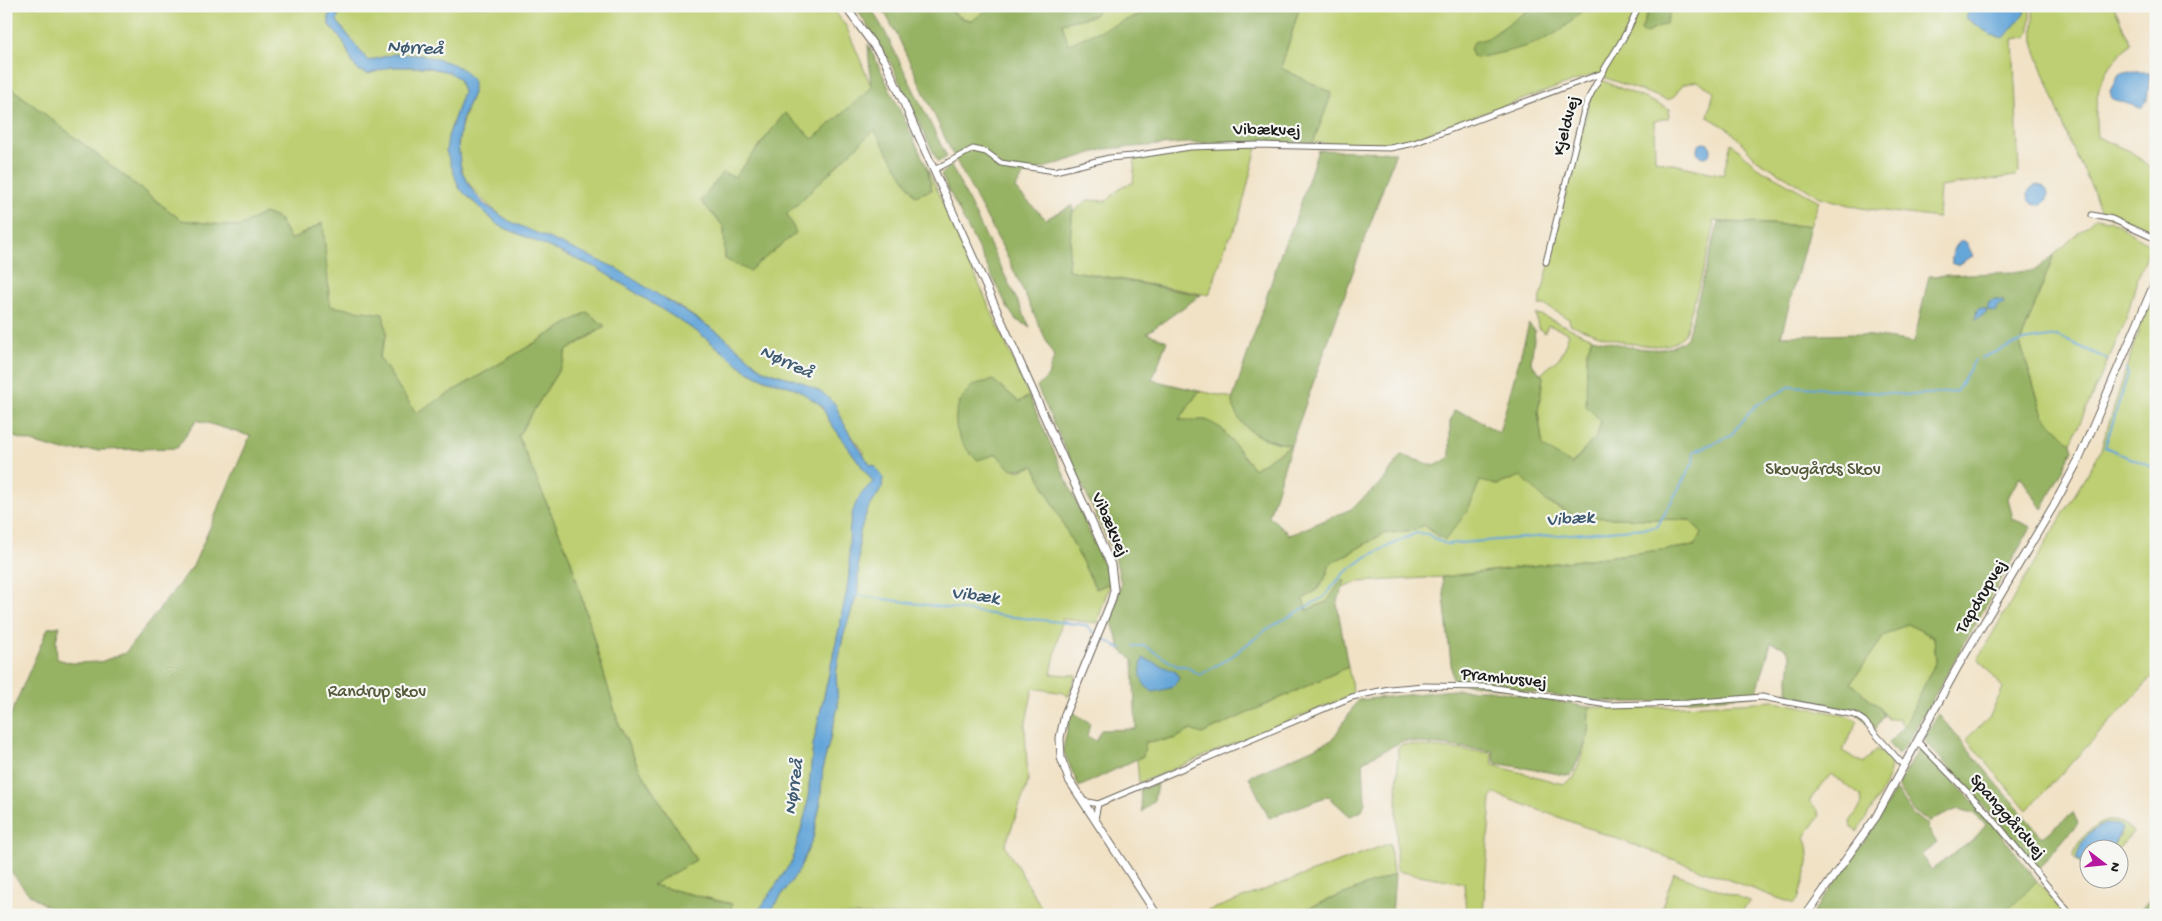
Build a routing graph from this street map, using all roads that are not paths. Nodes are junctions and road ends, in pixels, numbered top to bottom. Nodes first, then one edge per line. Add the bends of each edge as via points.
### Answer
1 (845, 6) edge
2 (1638, 6) edge
3 (1600, 74) junction
4 (934, 170) junction
5 (2092, 215) dead end
6 (2156, 239) edge
7 (1546, 262) dead end
8 (2156, 280) edge
9 (1917, 741) junction
10 (1904, 766) junction
11 (1082, 801) junction
12 (1098, 804) junction
13 (1095, 819) junction
14 (1157, 915) edge
15 (1806, 915) edge
16 (2071, 915) edge

1 - 4 street, Vibækvej via 885,60
2 - 3 street, Kjeldvej via 1619,47
3 - 4 street, Vibækvej via 1424,139 1390,148 1190,147 1108,158 1054,170 1001,164 986,152 973,149
3 - 7 street, Kjeldvej via 1584,110
4 - 11 street, Vibækvej via 1114,576 1111,602 1065,714 1060,738 1061,758
5 - 6 street via 2112,219
8 - 9 street, Tapdrupvej via 2079,458
9 - 10 street, Tapdrupvej
9 - 16 street, Spanggårdvej via 1988,812
10 - 12 street, Pramhusvej via 1855,715 1762,697 1608,705 1490,688 1424,686 1352,697
10 - 15 street, Tapdrupvej via 1862,839
11 - 12 street
11 - 13 street, Vibækvej
12 - 13 street
13 - 14 street, Vibækvej

